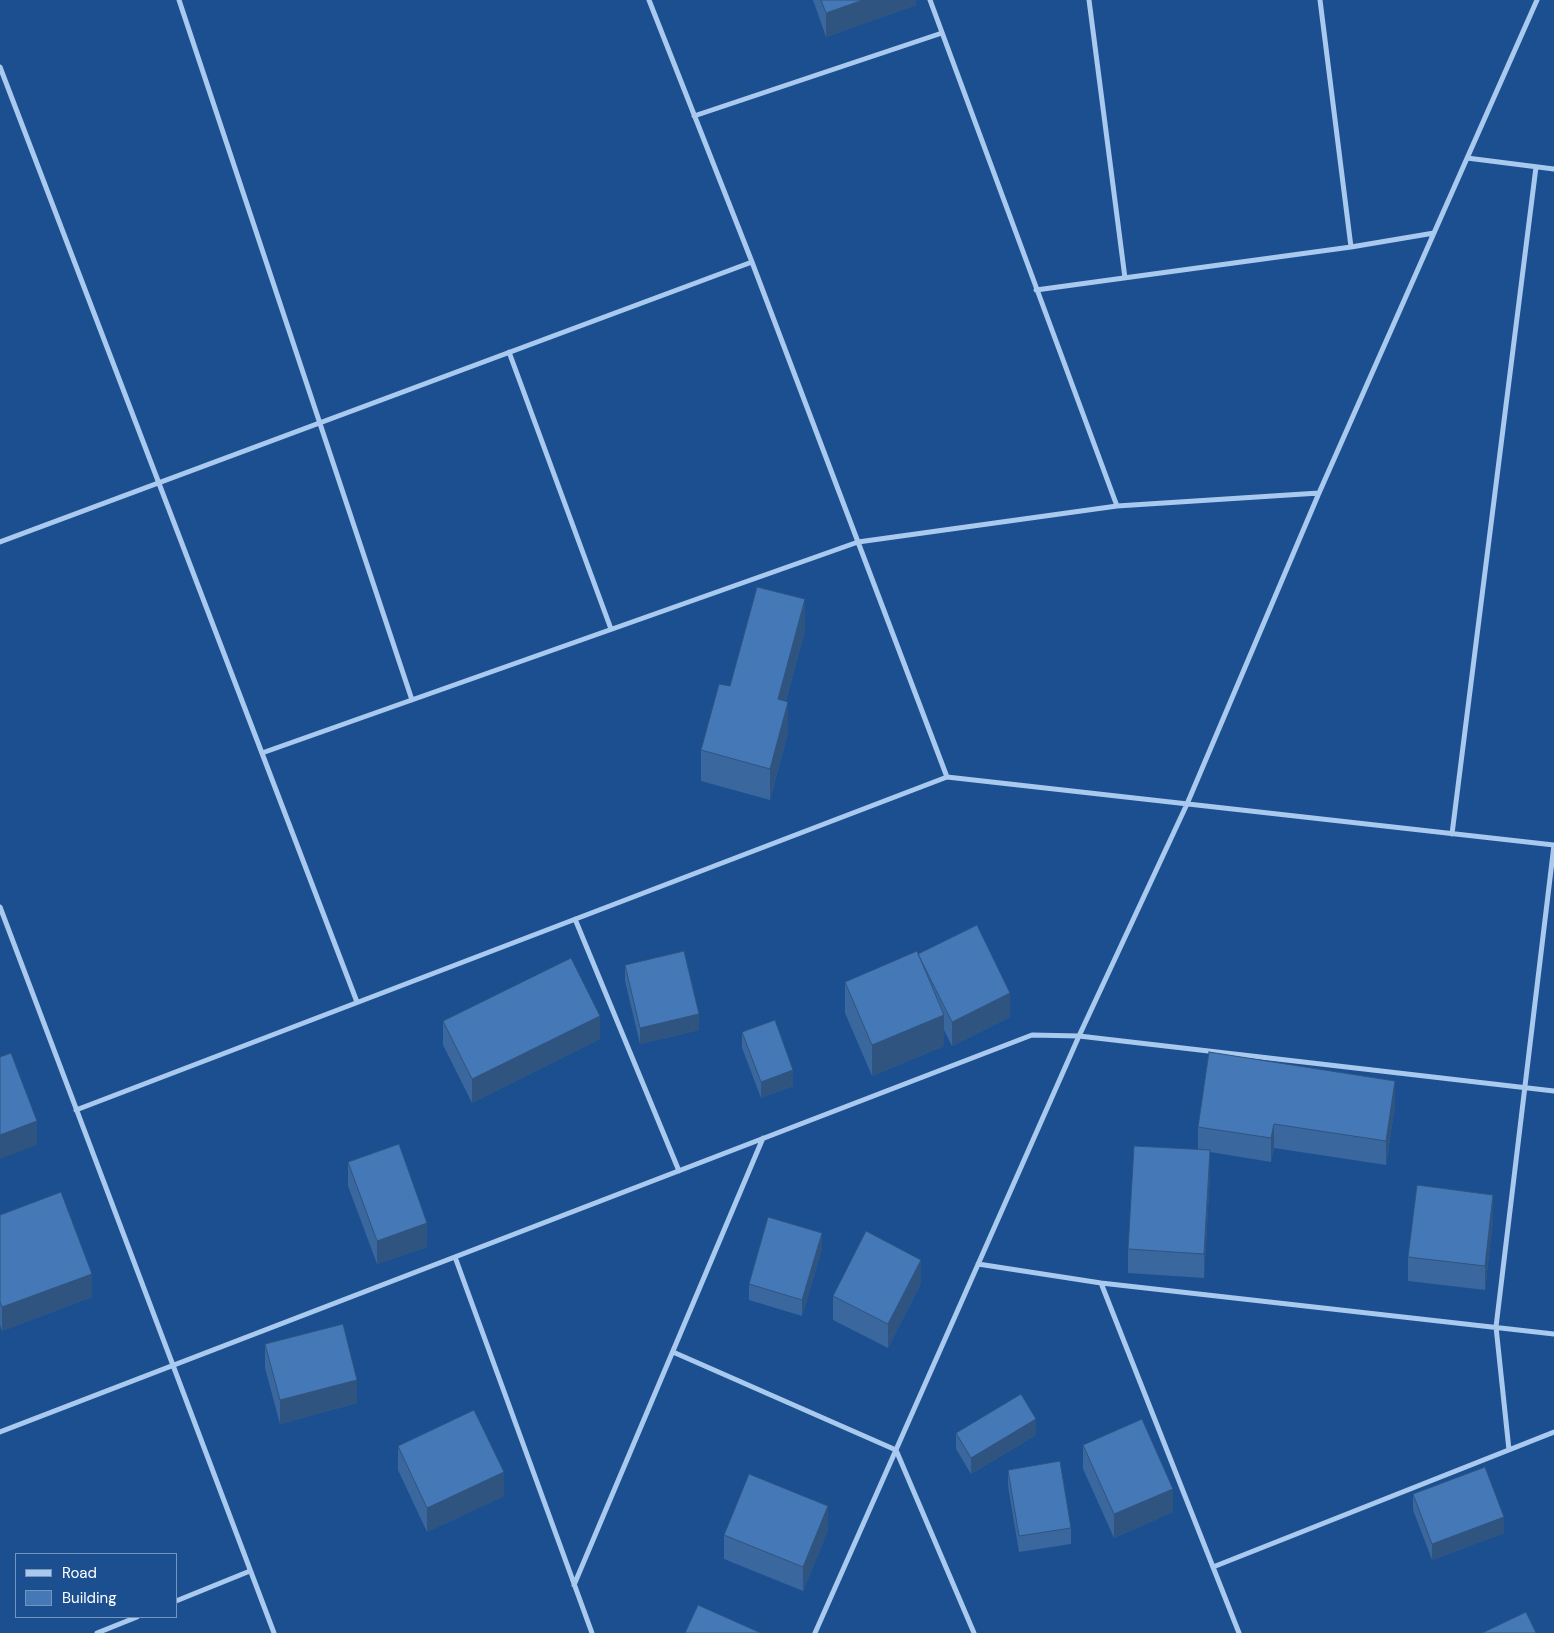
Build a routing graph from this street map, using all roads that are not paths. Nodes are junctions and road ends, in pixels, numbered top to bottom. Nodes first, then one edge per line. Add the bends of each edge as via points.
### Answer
1 (179, 0) edge
2 (649, 0) edge
3 (930, 0) edge
4 (1089, 0) edge
5 (1320, 0) edge
6 (1537, 0) edge
7 (942, 33) junction
8 (0, 67) edge
9 (694, 116) junction
10 (1467, 158) junction
11 (1536, 167) junction
12 (1554, 169) edge
13 (1434, 232) junction
14 (1351, 247) junction
15 (752, 262) junction
16 (1125, 278) junction
17 (1036, 290) junction
18 (510, 352) junction
19 (320, 423) junction
20 (159, 483) junction
21 (1319, 493) junction
22 (1117, 506) junction
23 (0, 542) edge
24 (858, 542) junction
25 (611, 629) junction
26 (412, 700) junction
27 (262, 753) junction
28 (948, 777) junction
29 (1188, 804) junction
30 (1452, 834) junction
31 (1554, 845) edge
32 (0, 907) edge
33 (575, 919) junction
34 (357, 1002) junction
35 (1079, 1036) junction
36 (1524, 1088) junction
37 (1554, 1091) edge
38 (76, 1110) junction
39 (763, 1138) junction
40 (679, 1171) junction
41 (455, 1257) junction
42 (978, 1264) junction
43 (1101, 1283) junction
44 (1496, 1327) junction
45 (1554, 1334) edge
46 (673, 1352) junction
47 (173, 1366) junction
48 (0, 1432) edge
49 (1554, 1432) edge
50 (896, 1450) junction
51 (1509, 1450) junction
52 (1213, 1567) junction
53 (250, 1571) junction
54 (574, 1586) junction
55 (178, 1600) edge
56 (134, 1618) edge
57 (97, 1633) edge
58 (274, 1633) edge
59 (592, 1633) edge
60 (815, 1633) edge
61 (974, 1633) edge
62 (1239, 1633) edge

1 - 19 street
2 - 9 street
3 - 7 street
4 - 16 street
5 - 14 street
6 - 10 street
7 - 9 street
7 - 17 street
8 - 20 street
9 - 15 street
10 - 11 street
10 - 13 street
11 - 12 street
11 - 30 street
13 - 14 street
13 - 21 street
14 - 16 street
15 - 18 street
15 - 24 street
16 - 17 street
17 - 22 street
18 - 19 street
18 - 25 street
19 - 20 street
19 - 26 street
20 - 23 street
20 - 27 street
21 - 22 street
21 - 29 street
22 - 24 street
24 - 25 street
24 - 28 street
25 - 26 street
26 - 27 street
27 - 34 street
28 - 29 street
28 - 33 street
29 - 30 street
29 - 35 street
30 - 31 street
31 - 36 street
32 - 38 street
33 - 34 street
33 - 40 street
34 - 38 street
35 - 36 street
35 - 39 street via 1032,1036
35 - 42 street
36 - 37 street
36 - 44 street
38 - 47 street
39 - 40 street
39 - 46 street
40 - 41 street
41 - 47 street
41 - 54 street
42 - 43 street
42 - 50 street
43 - 44 street
43 - 52 street
44 - 45 street
44 - 51 street
46 - 50 street
46 - 54 street
47 - 48 street
47 - 53 street
49 - 51 street
50 - 60 street
50 - 61 street
51 - 52 street
52 - 62 street
53 - 55 street
53 - 58 street
54 - 59 street
56 - 57 street

